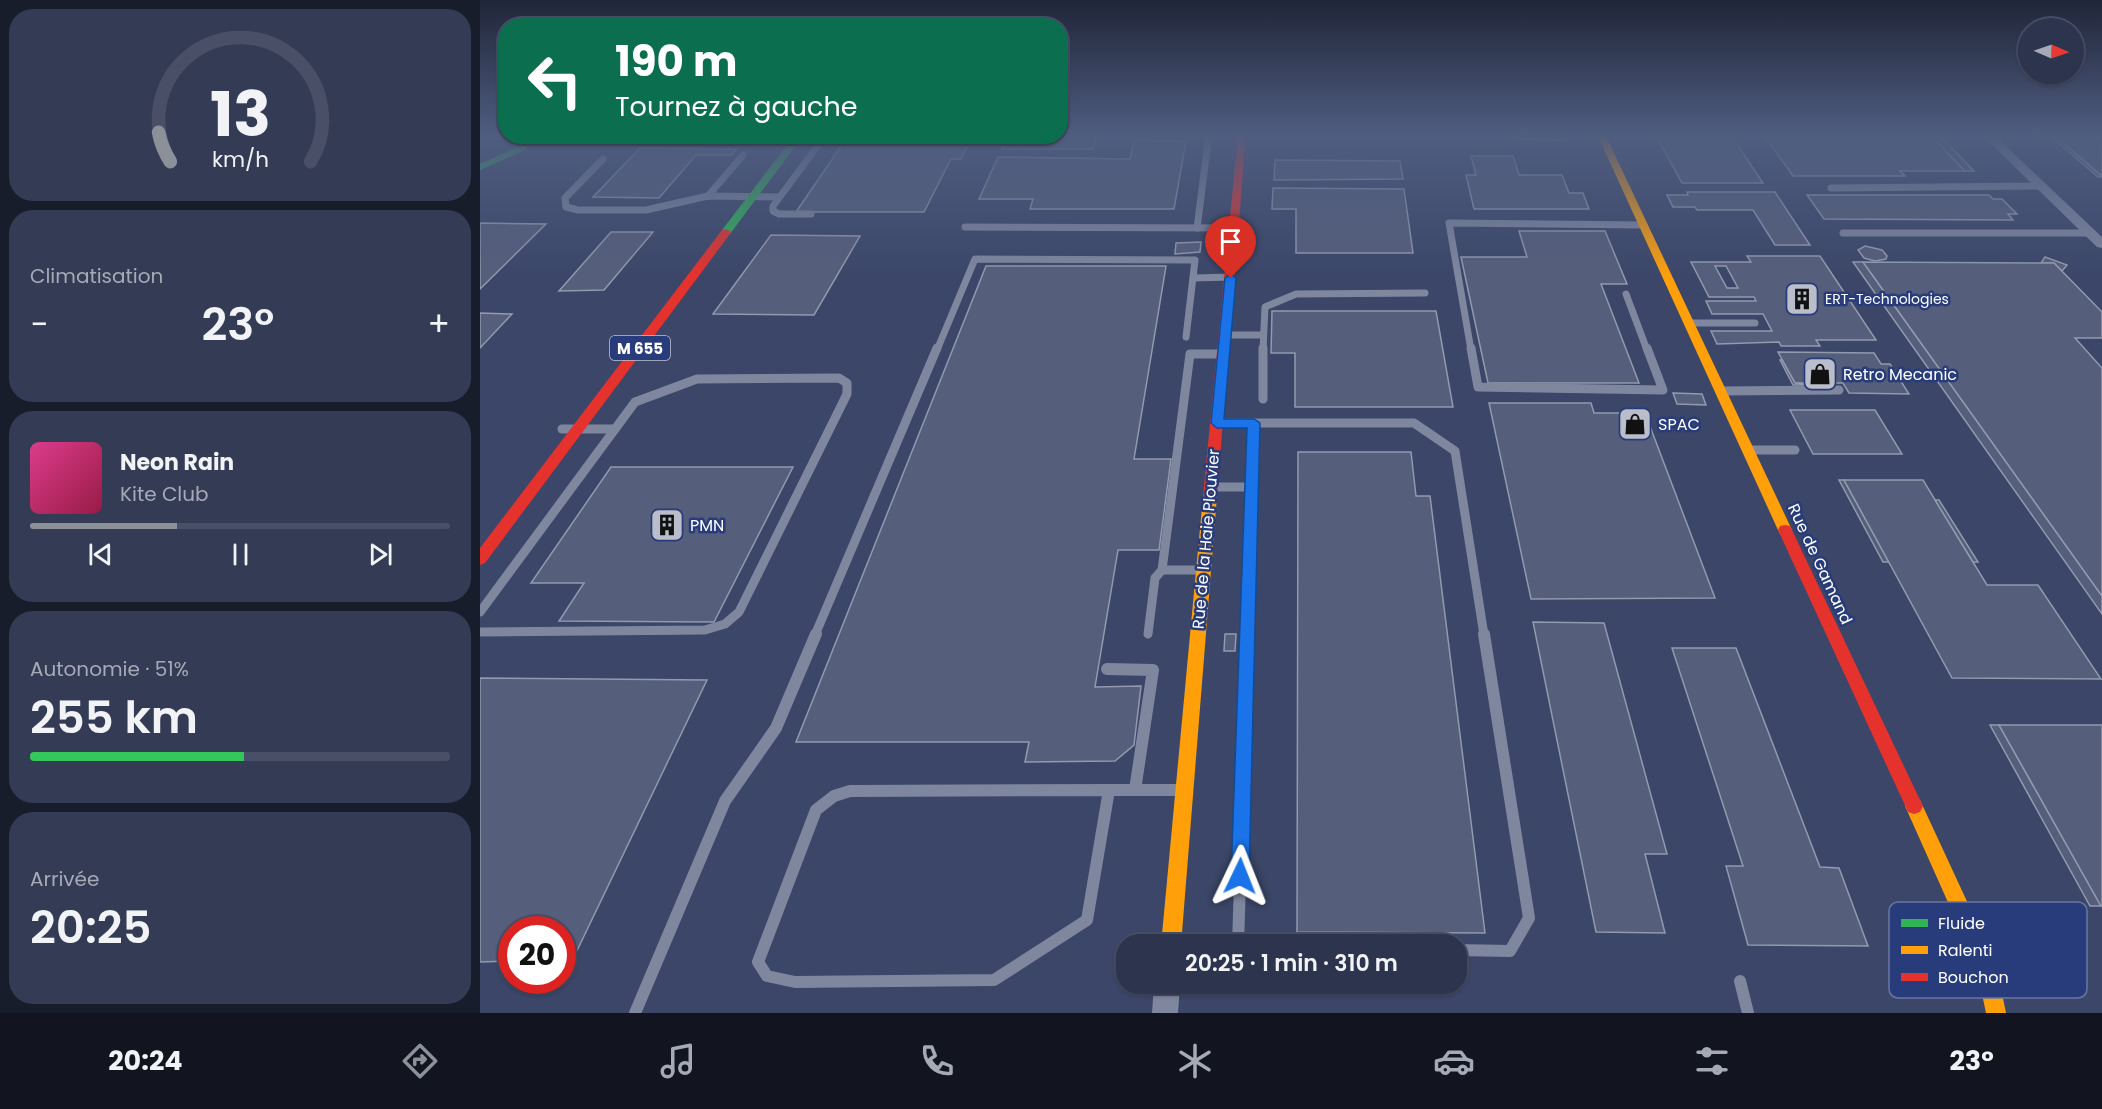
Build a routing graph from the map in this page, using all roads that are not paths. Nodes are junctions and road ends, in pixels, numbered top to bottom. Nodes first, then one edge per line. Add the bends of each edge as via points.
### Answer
1 (581, 181) edge
2 (721, 181) edge
3 (757, 181) edge
4 (760, 181) edge
5 (790, 181) edge
6 (1203, 181) edge
7 (1238, 181) edge
8 (1623, 181) edge
9 (2037, 181) edge
10 (2042, 186) junction
11 (1832, 188) dead end
12 (708, 196) junction
13 (747, 196) junction
14 (779, 196) junction
15 (811, 214) dead end
16 (1644, 225) junction
17 (964, 227) dead end
18 (1197, 228) junction
19 (1234, 228) junction
20 (1843, 233) dead end
21 (2091, 233) junction
22 (2102, 244) edge
23 (1194, 278) junction
24 (1231, 278) junction
25 (1425, 293) dead end
26 (1626, 294) dead end
27 (1689, 323) junction
28 (1755, 323) dead end
29 (1225, 335) junction
30 (1263, 335) junction
31 (1186, 337) dead end
32 (1223, 354) junction
33 (1839, 390) dead end
34 (1721, 391) junction
35 (1263, 399) dead end
36 (1217, 423) junction
37 (1254, 423) junction
38 (562, 429) junction
39 (578, 429) junction
40 (615, 429) junction
41 (1749, 450) junction
42 (1795, 450) dead end
43 (1211, 488) junction
44 (1252, 488) junction
45 (494, 518) dead end
46 (480, 559) edge
47 (1162, 570) junction
48 (1204, 570) junction
49 (480, 612) edge
50 (480, 632) edge
51 (1149, 633) dead end
52 (1107, 669) dead end
53 (1109, 790) junction
54 (1135, 790) junction
55 (1184, 790) junction
56 (1959, 902) edge
57 (1172, 934) edge
58 (1238, 934) edge
59 (1467, 950) edge
60 (1740, 981) dead end
61 (1166, 994) edge
62 (1993, 998) edge
63 (634, 1013) edge
64 (1165, 1013) edge
65 (1748, 1013) edge
66 (1996, 1013) edge

1 - 12 lane via 565,198 566,207 646,210
2 - 12 lane
3 - 13 street, M 655
4 - 13 street, M 655
5 - 14 lane
6 - 18 lane
7 - 19 street, Rue de la Haie Plouvier
8 - 16 street, Rue de Gamand
9 - 10 street
10 - 11 lane
10 - 21 street
12 - 13 lane
13 - 14 lane
13 - 38 street, M 655
13 - 39 street, M 655
14 - 15 lane via 773,211
16 - 26 lane via 1449,223 1478,387 1663,390
16 - 27 street, Rue de Gamand
17 - 18 lane
18 - 19 lane
19 - 24 street, Rue de la Haie Plouvier
20 - 21 lane
21 - 22 street
23 - 24 lane
23 - 31 lane
23 - 63 lane via 1196,260 975,259 776,728 725,801
24 - 29 street, Rue de la Haie Plouvier
25 - 30 lane via 1296,294 1265,307
27 - 28 lane
27 - 34 street, Rue de Gamand
29 - 30 lane
29 - 32 street, Rue de la Haie Plouvier
30 - 35 lane
32 - 36 street, Rue de la Haie Plouvier
32 - 47 lane via 1190,354
33 - 34 lane
34 - 41 street, Rue de Gamand
36 - 37 lane
36 - 43 street, Rue de la Haie Plouvier
37 - 44 lane
37 - 59 lane via 1414,423 1455,451 1529,918 1510,951
38 - 39 lane
38 - 45 street, M 655
39 - 40 lane
39 - 46 street, M 655
40 - 49 lane
40 - 50 lane via 635,402 697,379 838,378 847,383 847,394 739,612 725,624 705,630
41 - 42 lane
41 - 56 street, Rue de Gamand
43 - 44 lane
43 - 48 street, Rue de la Haie Plouvier
44 - 58 lane
47 - 48 lane
47 - 51 lane via 1155,578
48 - 55 street, Rue de la Haie Plouvier
52 - 54 lane via 1153,670
53 - 53 lane via 850,791 834,796 816,810 758,962 767,976 795,982 994,980 1087,920
53 - 54 lane
54 - 55 lane
55 - 57 street, Rue de la Haie Plouvier
60 - 65 lane
61 - 64 street
62 - 66 street, Rue de Gamand

